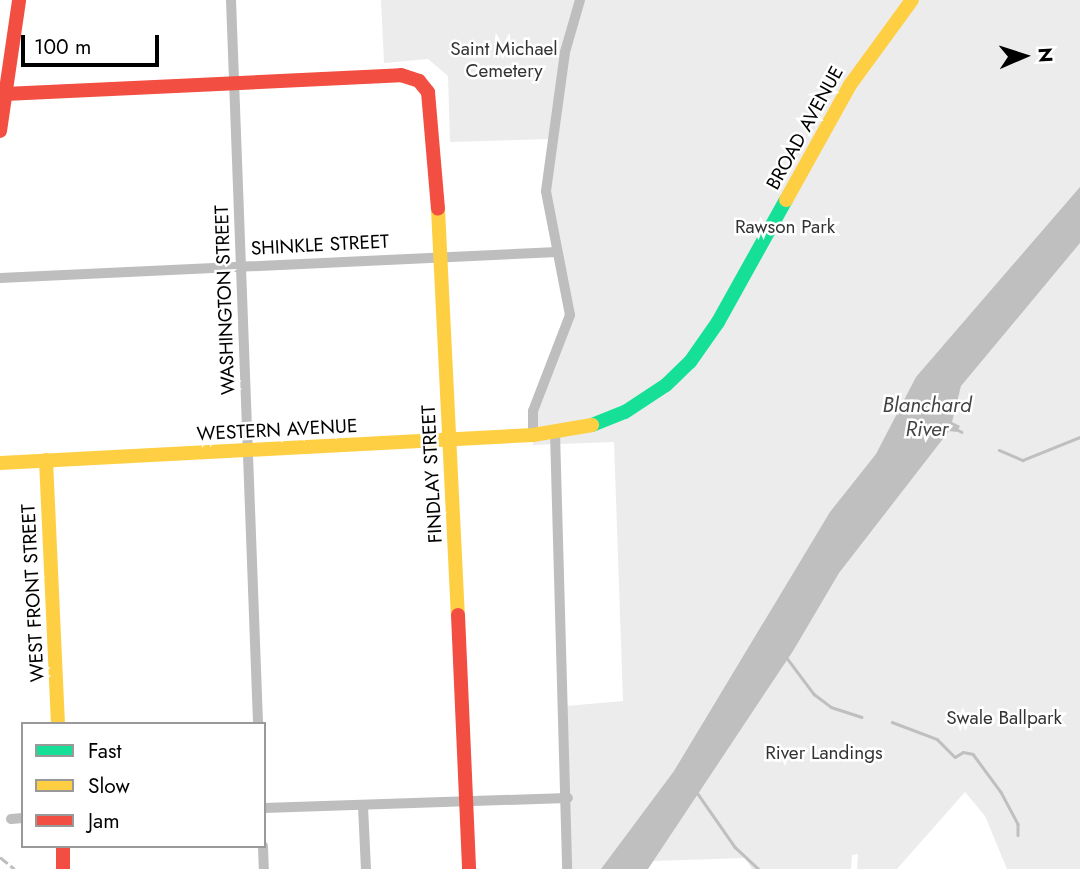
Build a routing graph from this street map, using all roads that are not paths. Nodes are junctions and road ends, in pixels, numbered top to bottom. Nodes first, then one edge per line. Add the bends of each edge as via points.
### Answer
1 (19, 0) edge
2 (231, 0) edge
3 (580, 0) edge
4 (912, 0) edge
5 (235, 83) junction
6 (5, 94) junction
7 (0, 131) edge
8 (557, 251) junction
9 (442, 257) junction
10 (241, 267) junction
11 (0, 278) edge
12 (555, 433) junction
13 (533, 435) junction
14 (451, 440) junction
15 (248, 450) junction
16 (46, 460) junction
17 (0, 463) edge
18 (58, 722) edge
19 (258, 722) edge
20 (568, 798) junction
21 (466, 803) junction
22 (363, 806) junction
23 (266, 808) edge
24 (63, 848) edge
25 (263, 848) edge
26 (63, 869) edge
27 (264, 869) edge
28 (366, 869) edge
29 (469, 869) edge
30 (568, 869) edge

1 - 6 main road
2 - 5 street, WASHINGTON STREET
3 - 8 street via 565,52 548,156 547,205
4 - 12 main road, BROAD AVENUE via 864,62 718,322 690,362 666,385 625,412
5 - 6 main road
5 - 9 main road, FINDLAY STREET via 401,75 419,81 433,106
5 - 10 street, WASHINGTON STREET
6 - 7 main road
8 - 9 street, SHINKLE STREET
8 - 13 street via 570,315 533,411
9 - 10 street, SHINKLE STREET
9 - 14 main road, FINDLAY STREET
10 - 11 street, SHINKLE STREET
10 - 15 street, WASHINGTON STREET
12 - 13 main road, WESTERN AVENUE
12 - 20 street
13 - 14 main road, WESTERN AVENUE
14 - 15 main road, WESTERN AVENUE
14 - 21 main road, FINDLAY STREET
15 - 16 main road, WESTERN AVENUE
15 - 19 street, WASHINGTON STREET
16 - 17 main road, WESTERN AVENUE
16 - 18 main road, WEST FRONT STREET
20 - 21 street
20 - 30 street
21 - 22 street
21 - 29 main road, FINDLAY STREET
22 - 23 street
22 - 28 street
24 - 26 main road
25 - 27 street

